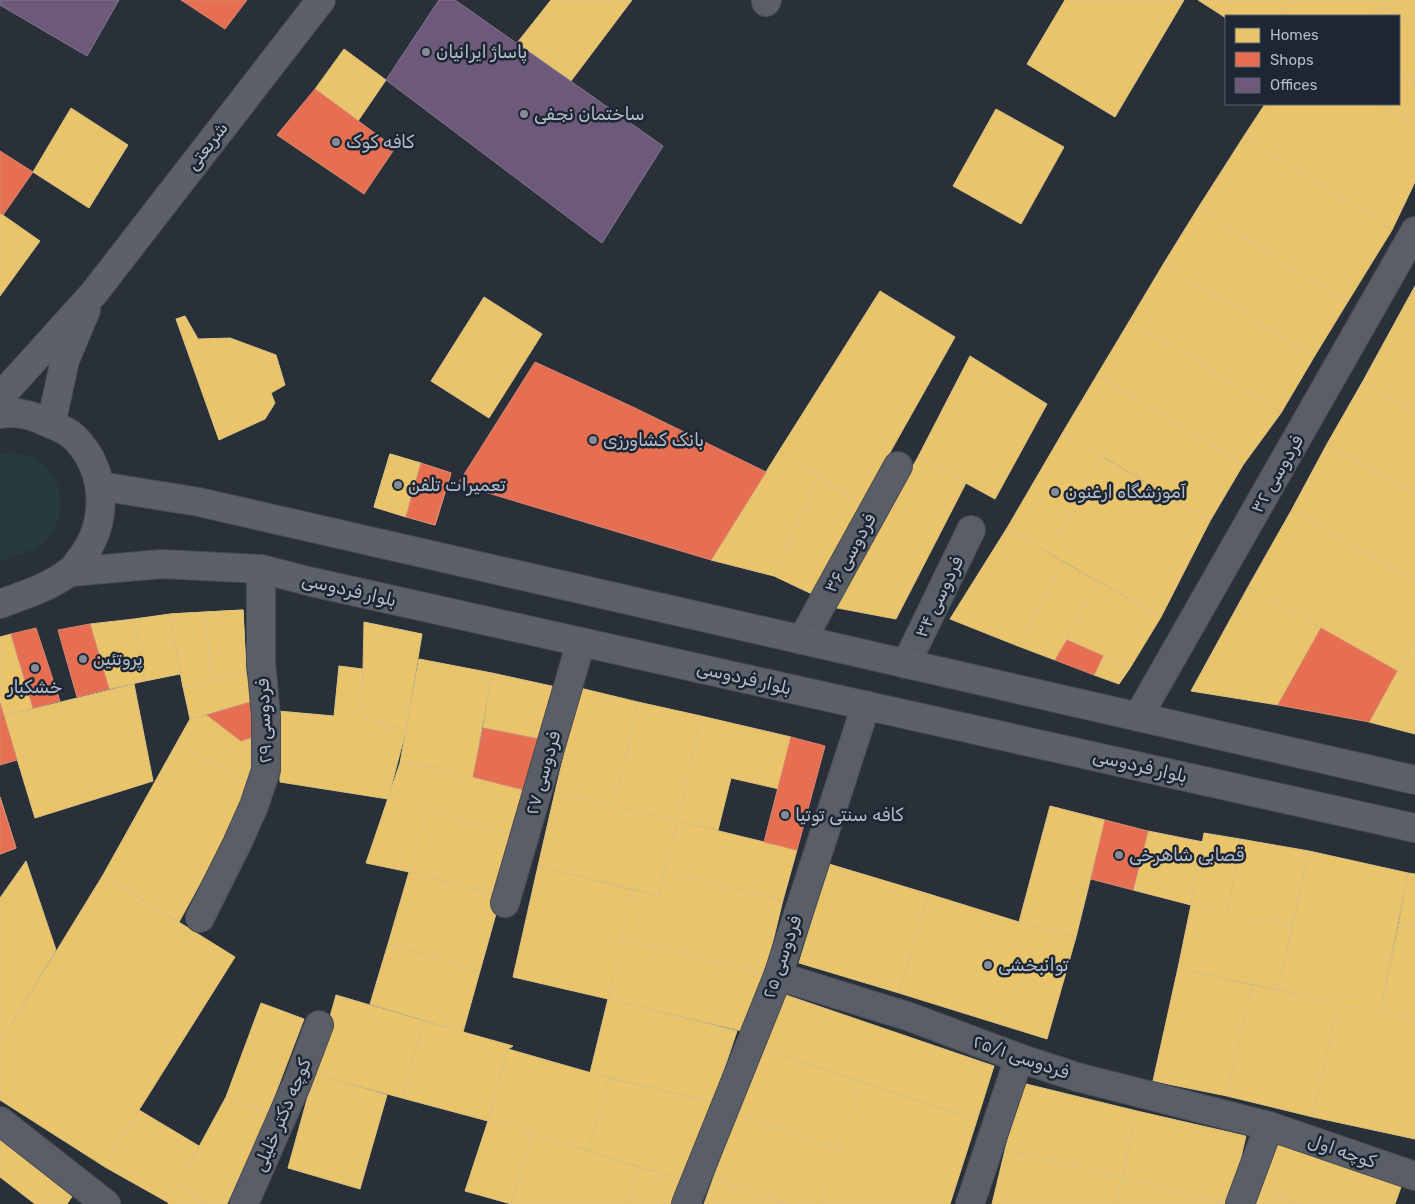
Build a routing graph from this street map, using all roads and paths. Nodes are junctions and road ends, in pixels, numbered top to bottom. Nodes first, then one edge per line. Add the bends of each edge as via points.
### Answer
1 (321, 0) edge
2 (1415, 231) edge
3 (94, 293) junction
4 (0, 397) edge
5 (0, 414) edge
6 (51, 424) junction
7 (898, 466) dead end
8 (100, 486) junction
9 (971, 530) dead end
10 (261, 569) junction
11 (70, 572) junction
12 (0, 604) edge
13 (802, 640) junction
14 (581, 642) junction
15 (906, 664) junction
16 (866, 705) junction
17 (1138, 717) junction
18 (1415, 780) edge
19 (1415, 828) edge
20 (505, 903) dead end
21 (200, 918) dead end
22 (778, 976) junction
23 (319, 1025) dead end
24 (1019, 1058) junction
25 (0, 1121) edge
26 (1269, 1126) junction
27 (1415, 1176) edge
28 (106, 1204) edge
29 (244, 1204) edge
30 (686, 1204) edge
31 (970, 1204) edge
32 (1240, 1204) edge

1 - 3 main road, شریعتی
2 - 17 street, فردوسی ۳۲
3 - 4 main road, شریعتی
3 - 6 main road, شریعتی via 65,360
5 - 6 main road via 31,415
6 - 8 main road via 73,436 90,458
7 - 13 street, فردوسی ۳۶
8 - 11 main road via 100,518 90,548
8 - 13 main road via 199,502
9 - 15 street, فردوسی ۳۴
10 - 11 main road, بلوار فردوسی via 162,564
10 - 14 main road, بلوار فردوسی
10 - 21 street, فردوسی ۲۹ via 266,770 247,821
11 - 12 main road via 46,586
13 - 15 main road
14 - 16 main road, بلوار فردوسی
14 - 20 street, فردوسی ۲۷
15 - 17 main road
16 - 19 main road, بلوار فردوسی
16 - 22 street, فردوسی ۲۵
17 - 18 main road
22 - 24 street, فردوسی ۲۵/۱ via 910,1017
22 - 30 street, فردوسی ۲۵
23 - 29 street, کوچه دکتر خلیلی via 297,1084
24 - 26 street, فردوسی ۲۵/۱ via 1076,1077
24 - 31 street
25 - 28 street
26 - 27 street, کوچه اول
26 - 32 street

